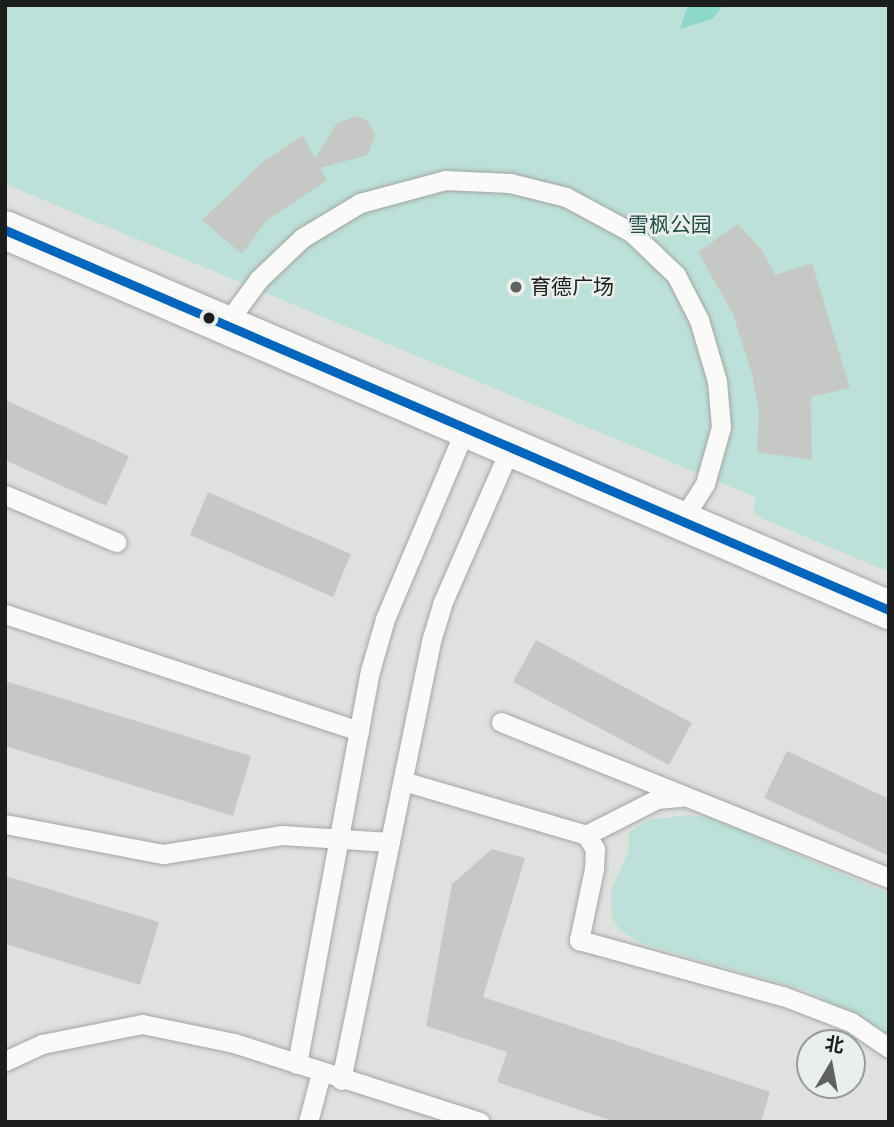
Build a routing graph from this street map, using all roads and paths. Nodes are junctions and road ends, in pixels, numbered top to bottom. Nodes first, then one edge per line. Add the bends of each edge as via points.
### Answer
1 (5, 230) edge
2 (226, 324) junction
3 (466, 427) junction
4 (511, 446) junction
5 (5, 495) edge
6 (682, 520) junction
7 (116, 542) dead end
8 (889, 610) edge
9 (5, 614) edge
10 (501, 722) dead end
11 (359, 731) junction
12 (403, 781) junction
13 (687, 796) junction
14 (5, 824) edge
15 (586, 835) junction
16 (339, 836) junction
17 (390, 842) junction
18 (889, 878) edge
19 (889, 1048) edge
20 (5, 1061) edge
21 (297, 1064) junction
22 (321, 1073) junction
23 (341, 1080) junction
24 (308, 1122) edge
25 (480, 1122) edge

1 - 2 street
2 - 3 street
2 - 6 lane via 259,279 302,238 360,202 445,180 509,183 566,197 631,232 676,275 699,320 717,381 721,427 705,484
3 - 4 street
3 - 11 lane via 385,619
4 - 6 street
4 - 12 lane via 442,604
5 - 7 lane
6 - 8 street
9 - 11 lane
10 - 13 lane
11 - 16 lane
12 - 15 lane
12 - 17 lane
13 - 15 lane via 657,799
13 - 18 lane
14 - 16 lane via 163,854 281,835
15 - 19 lane via 595,849 595,859 579,940 783,996 851,1022
16 - 17 lane
16 - 21 lane
17 - 23 lane
20 - 21 lane via 42,1044 142,1024 234,1043
21 - 22 lane
22 - 23 lane
22 - 24 lane
23 - 25 lane

